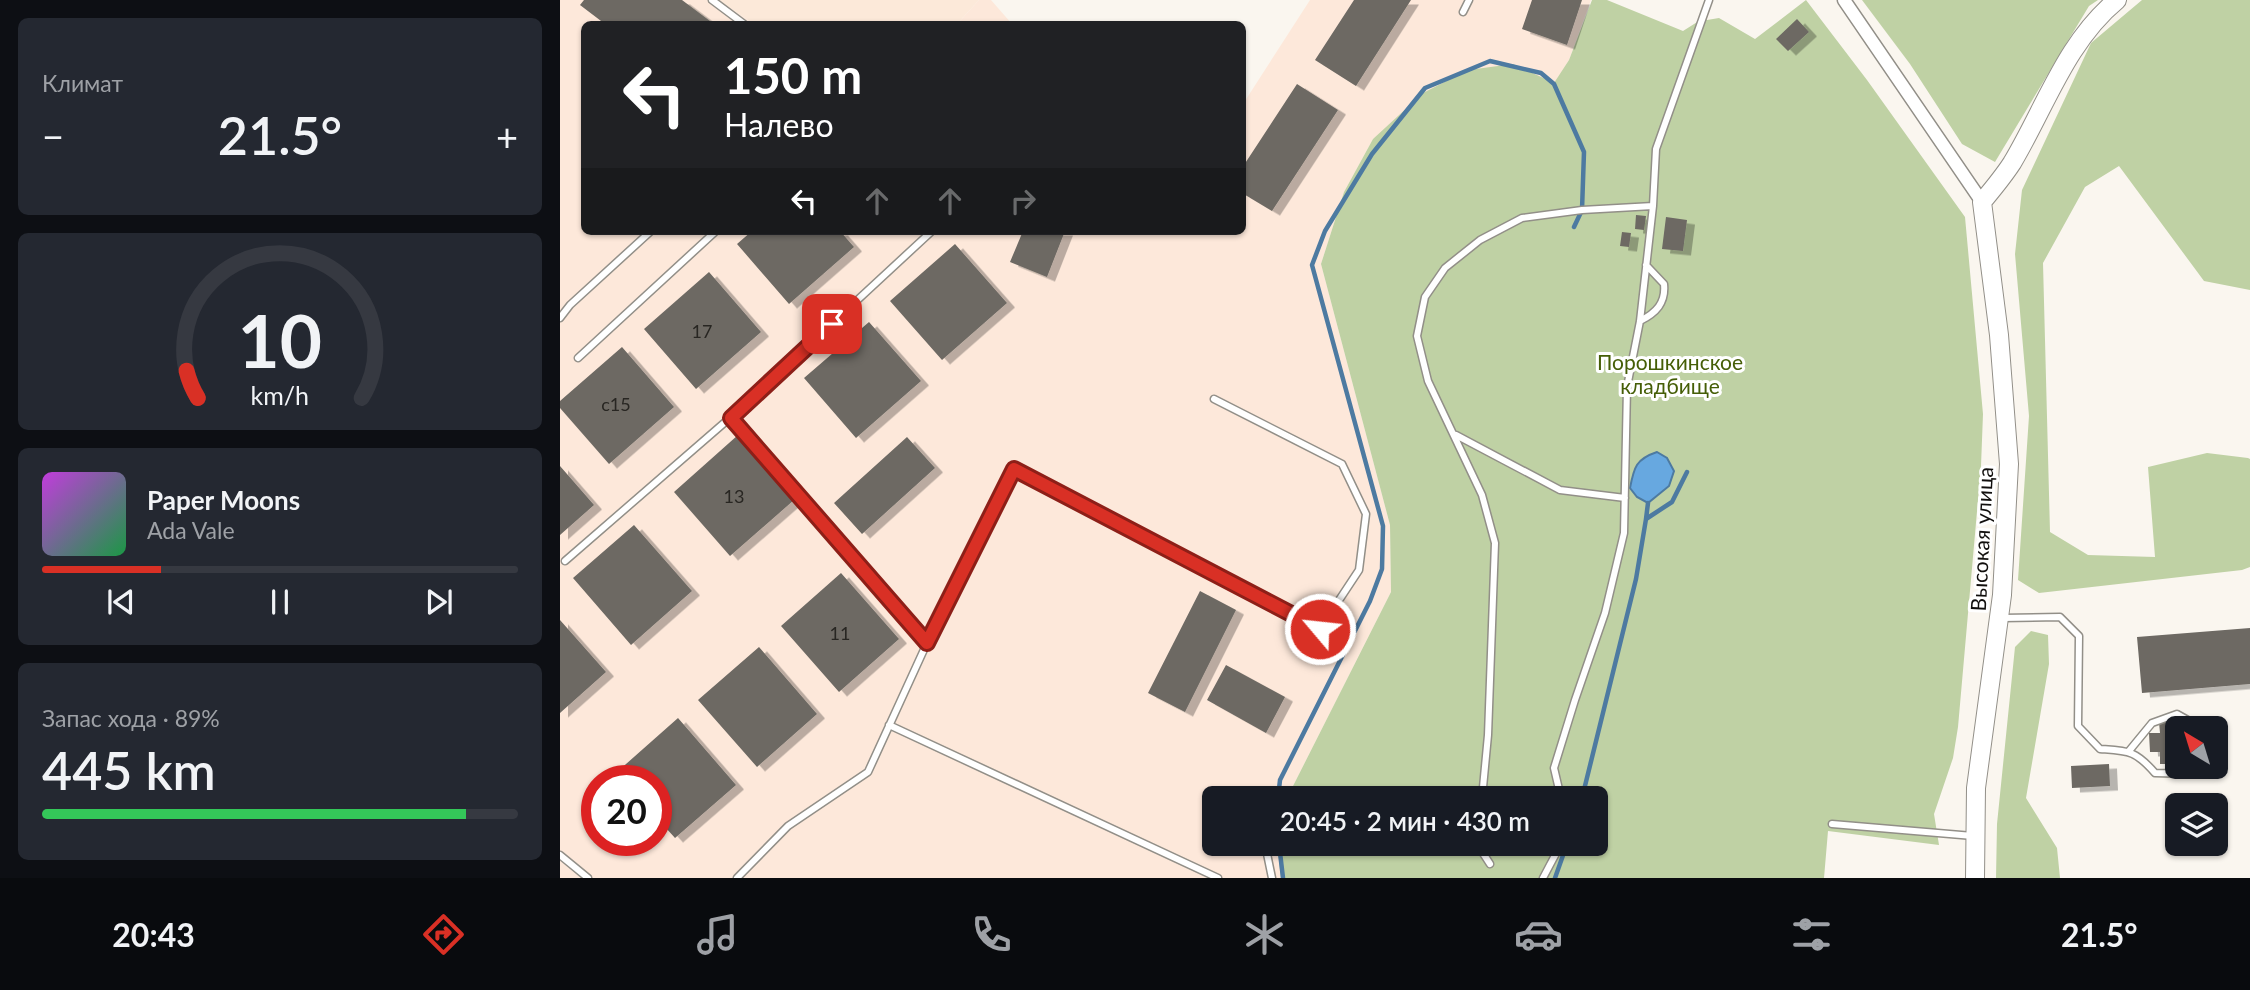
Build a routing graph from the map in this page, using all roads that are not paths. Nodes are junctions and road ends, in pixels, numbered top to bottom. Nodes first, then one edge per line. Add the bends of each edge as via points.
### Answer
1 (712, 0) edge
2 (1469, 0) edge
3 (1709, 0) edge
4 (1844, 0) edge
5 (2117, 0) edge
6 (1463, 12) dead end
7 (740, 21) edge
8 (1982, 202) junction
9 (1653, 206) junction
10 (646, 235) edge
11 (712, 235) edge
12 (928, 235) edge
13 (1646, 265) junction
14 (560, 318) edge
15 (1640, 321) junction
16 (578, 358) dead end
17 (1214, 399) dead end
18 (731, 418) junction
19 (1455, 434) junction
20 (1625, 498) junction
21 (565, 561) dead end
22 (1999, 618) junction
23 (927, 643) junction
24 (2165, 718) edge
25 (889, 725) junction
26 (2129, 751) junction
27 (2165, 773) edge
28 (1483, 786) edge
29 (1558, 786) edge
30 (1832, 824) dead end
31 (1976, 836) junction
32 (560, 855) edge
33 (1267, 856) edge
34 (1485, 856) edge
35 (1555, 856) edge
36 (1490, 864) dead end
37 (588, 878) edge
38 (737, 878) edge
39 (1218, 878) edge
40 (1272, 878) edge
41 (1543, 878) edge
42 (1975, 878) edge

1 - 7 lane
2 - 6 lane
3 - 9 lane via 1656,149
4 - 8 street
5 - 8 street via 2071,52 2010,166
8 - 22 street, Высокая улица via 2009,464
9 - 13 lane
9 - 19 lane via 1522,218 1480,240 1445,268 1424,297 1417,336 1428,381
10 - 14 lane
11 - 16 lane
12 - 18 lane
13 - 15 lane
13 - 15 lane via 1659,276 1665,291 1655,314
15 - 20 lane via 1627,387
17 - 23 lane via 1342,464 1366,514 1359,570 1320,629 1014,469
18 - 21 lane
18 - 23 lane
19 - 20 lane via 1560,490
19 - 28 lane via 1482,495 1495,543
20 - 29 lane via 1624,533 1605,614 1554,768
22 - 26 lane via 2060,617 2079,636 2078,726 2100,750
22 - 31 street, Высокая улица via 1976,788
23 - 25 lane
24 - 26 lane via 2152,723
25 - 38 lane via 868,772 788,826
25 - 39 lane
26 - 27 lane via 2155,773
30 - 31 lane
31 - 42 street, Высокая улица
32 - 37 lane
33 - 40 lane
34 - 36 lane
35 - 41 lane

